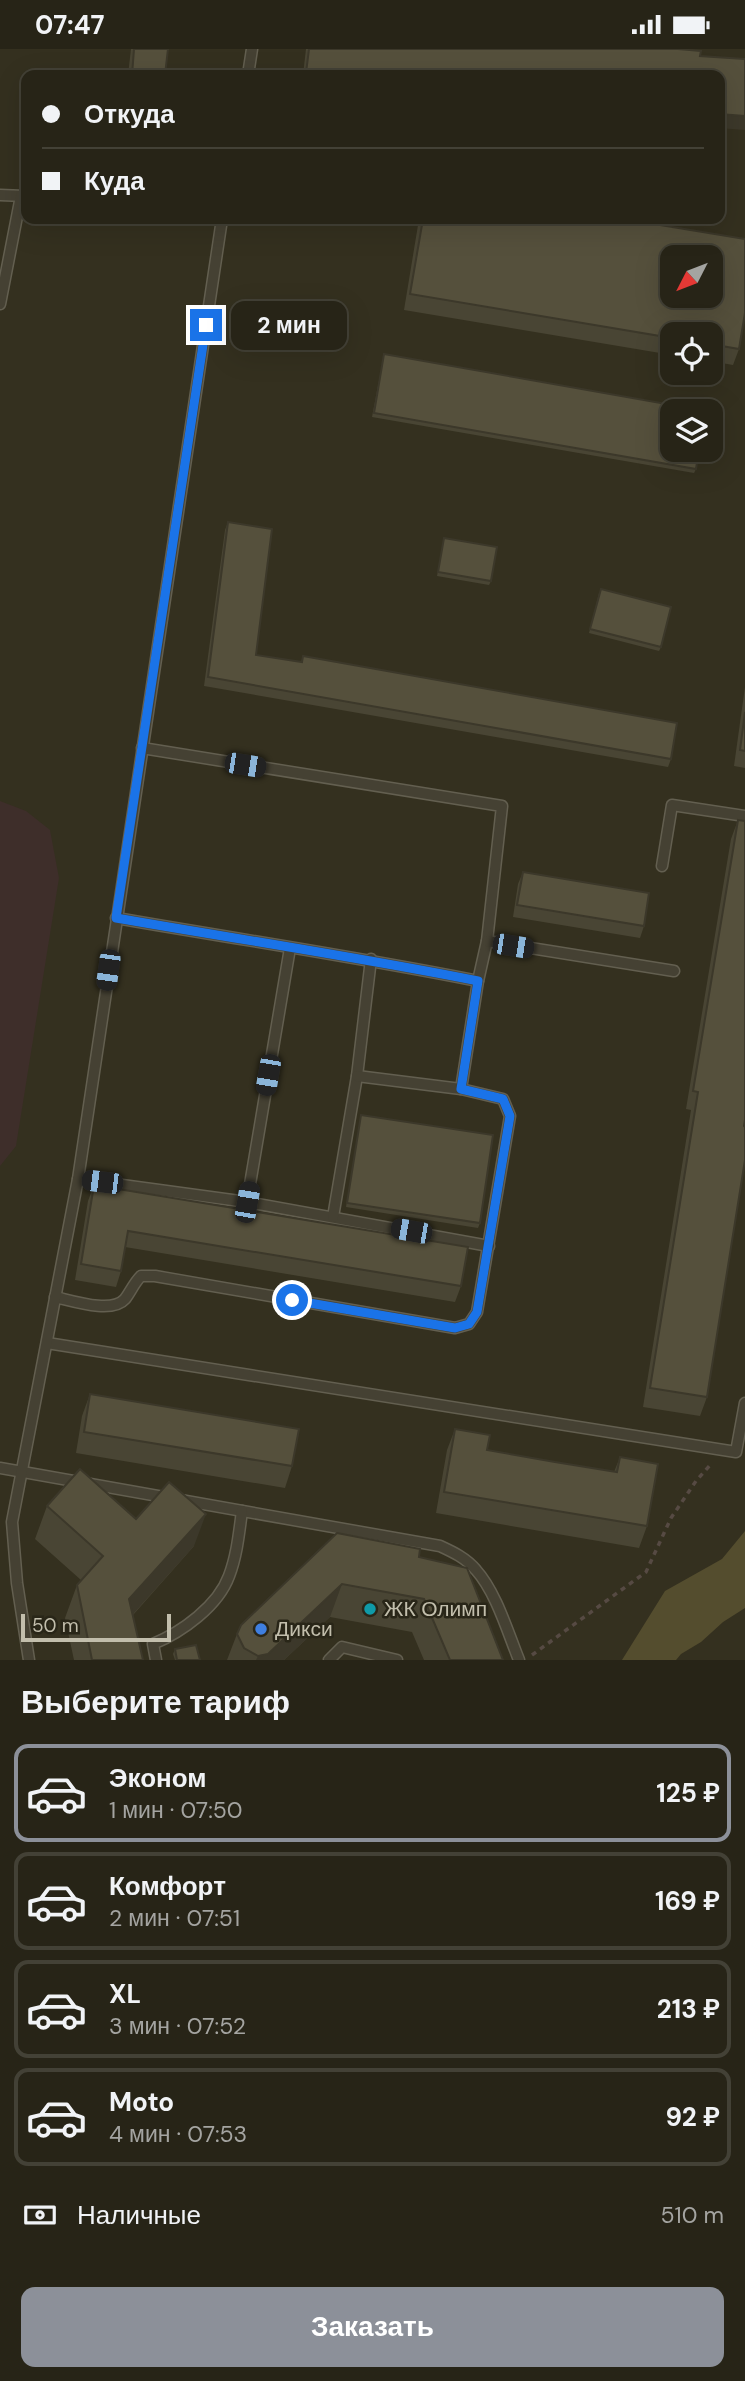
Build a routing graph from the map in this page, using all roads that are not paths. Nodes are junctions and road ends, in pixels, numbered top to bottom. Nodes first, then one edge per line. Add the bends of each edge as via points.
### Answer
1 (252, 49) edge
2 (249, 70) edge
3 (0, 195) edge
4 (21, 196) edge
5 (21, 210) edge
6 (221, 224) edge
7 (0, 304) edge
8 (142, 748) junction
9 (745, 816) edge
10 (662, 866) dead end
11 (116, 918) junction
12 (487, 941) junction
13 (290, 948) junction
14 (371, 960) junction
15 (674, 971) dead end
16 (478, 981) junction
17 (357, 1076) junction
18 (461, 1089) junction
19 (78, 1179) junction
20 (247, 1202) junction
21 (333, 1217) junction
22 (489, 1245) junction
23 (55, 1297) junction
24 (47, 1343) junction
25 (745, 1403) edge
26 (0, 1468) edge
27 (22, 1472) junction
28 (242, 1511) junction
29 (29, 1660) edge
30 (156, 1660) edge
31 (329, 1660) edge
32 (397, 1660) edge
33 (519, 1660) edge

1 - 2 lane
3 - 4 lane
5 - 7 lane
6 - 8 lane
8 - 11 lane
8 - 12 lane via 502,807
9 - 10 lane via 672,805
11 - 13 lane
11 - 19 lane
12 - 15 lane
12 - 16 lane
13 - 14 lane
13 - 20 lane
14 - 16 lane
14 - 17 lane
16 - 18 lane
17 - 18 lane
17 - 21 lane
18 - 22 lane via 503,1099 510,1116
19 - 20 lane
19 - 23 lane
20 - 21 lane
21 - 22 lane
22 - 23 lane via 477,1312 469,1324 455,1328 155,1276 141,1276 124,1300 110,1307
23 - 24 lane
24 - 25 lane via 736,1452
24 - 27 lane
26 - 27 lane
27 - 28 lane
27 - 29 lane via 12,1522
28 - 30 lane via 228,1579 194,1621 153,1644
28 - 33 lane via 440,1545 461,1556 489,1590
31 - 32 lane via 342,1647

